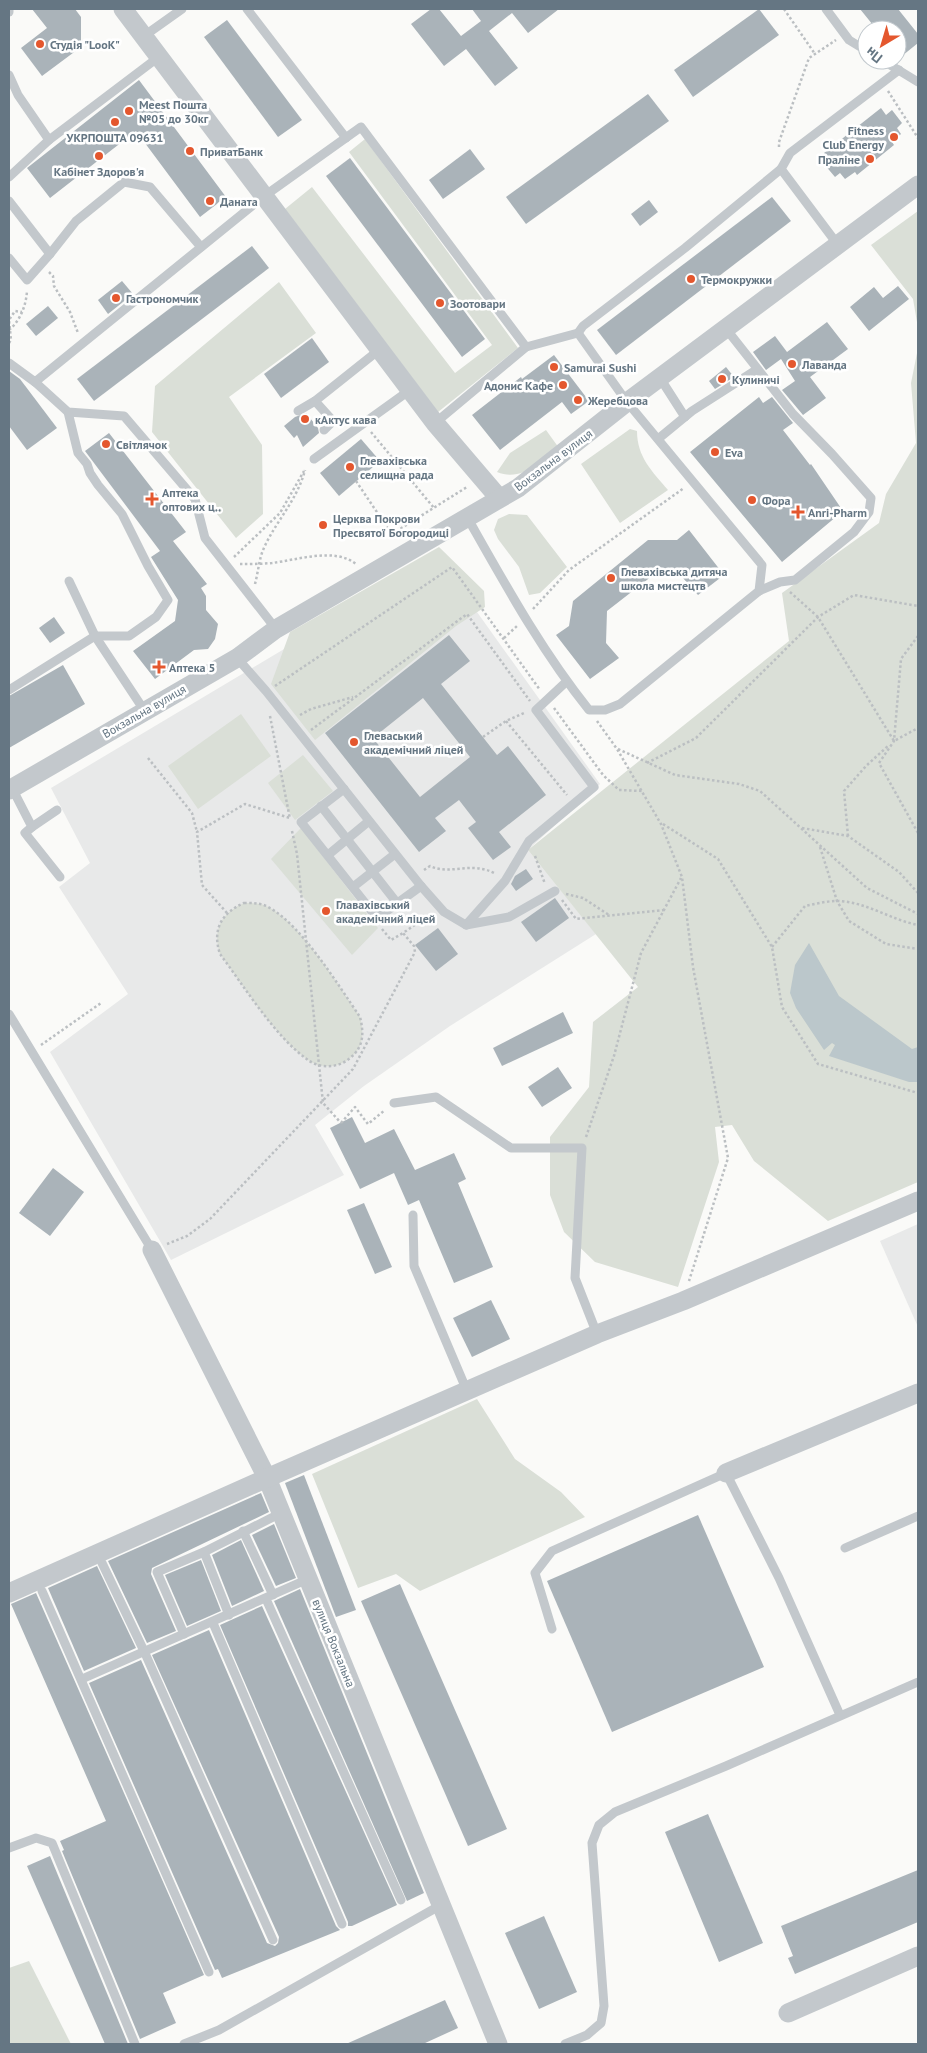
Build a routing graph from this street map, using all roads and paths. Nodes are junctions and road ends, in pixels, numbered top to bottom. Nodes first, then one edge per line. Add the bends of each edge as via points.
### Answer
1 (123, 9) edge
2 (182, 9) edge
3 (247, 9) edge
4 (784, 9) edge
5 (826, 9) edge
6 (844, 34) junction
7 (144, 36) junction
8 (857, 45) edge
9 (815, 54) junction
10 (160, 56) junction
11 (899, 70) joint
12 (9, 75) edge
13 (882, 82) junction
14 (918, 82) edge
15 (346, 138) junction
16 (918, 138) edge
17 (49, 140) junction
18 (781, 169) junction
19 (9, 177) edge
20 (918, 185) edge
21 (263, 196) junction
22 (9, 201) edge
23 (838, 246) junction
24 (201, 247) junction
25 (50, 254) junction
26 (9, 258) edge
27 (41, 264) junction
28 (27, 280) junction
29 (22, 312) junction
30 (9, 330) edge
31 (727, 330) junction
32 (578, 333) junction
33 (9, 343) edge
34 (82, 344) junction
35 (526, 347) junction
36 (379, 350) junction
37 (9, 363) edge
38 (756, 370) junction
39 (660, 378) junction
40 (35, 382) junction
41 (410, 390) junction
42 (315, 401) junction
43 (628, 402) junction
44 (298, 410) dead end
45 (68, 412) junction
46 (685, 417) junction
47 (435, 423) junction
48 (364, 424) junction
49 (324, 430) dead end
50 (658, 439) junction
51 (314, 459) joint
52 (305, 470) junction
53 (693, 481) junction
54 (356, 482) dead end
55 (467, 487) dead end
56 (499, 498) junction
57 (434, 508) junction
58 (467, 516) junction
59 (392, 534) junction
60 (405, 553) junction
61 (226, 564) junction
62 (260, 564) junction
63 (369, 574) junction
64 (69, 581) dead end
65 (780, 582) junction
66 (759, 591) junction
67 (252, 598) junction
68 (918, 606) edge
69 (818, 617) junction
70 (524, 619) junction
71 (276, 629) junction
72 (95, 636) junction
73 (918, 636) edge
74 (504, 638) junction
75 (237, 658) junction
76 (566, 682) junction
77 (9, 690) edge
78 (266, 692) junction
79 (355, 697) junction
80 (547, 699) junction
81 (144, 710) junction
82 (536, 710) junction
83 (589, 710) junction
84 (290, 721) junction
85 (506, 721) junction
86 (918, 728) edge
87 (302, 736) junction
88 (483, 737) dead end
89 (894, 741) junction
90 (617, 749) junction
91 (148, 758) dead end
92 (647, 763) junction
93 (10, 789) edge
94 (344, 789) junction
95 (642, 791) junction
96 (574, 804) junction
97 (321, 806) junction
98 (57, 810) dead end
99 (290, 818) junction
100 (370, 821) junction
101 (661, 824) junction
102 (32, 827) junction
103 (800, 828) junction
104 (197, 832) junction
105 (918, 834) edge
106 (848, 836) junction
107 (347, 840) junction
108 (529, 841) junction
109 (819, 845) junction
110 (396, 854) junction
111 (328, 855) junction
112 (372, 872) junction
113 (60, 877) dead end
114 (414, 877) junction
115 (682, 877) junction
116 (505, 881) junction
117 (421, 886) junction
118 (353, 887) junction
119 (552, 893) junction
120 (918, 893) edge
121 (837, 901) junction
122 (397, 903) junction
123 (440, 908) junction
124 (665, 910) junction
125 (227, 912) junction
126 (918, 914) edge
127 (609, 915) junction
128 (377, 918) junction
129 (466, 925) junction
130 (918, 925) edge
131 (403, 932) junction
132 (306, 942) junction
133 (772, 947) junction
134 (918, 948) edge
135 (101, 1002) dead end
136 (9, 1014) edge
137 (32, 1051) junction
138 (319, 1065) junction
139 (918, 1093) edge
140 (323, 1103) junction
141 (394, 1103) joint
142 (582, 1148) junction
143 (918, 1202) edge
144 (413, 1215) dead end
145 (152, 1250) junction
146 (683, 1301) junction
147 (597, 1334) junction
148 (466, 1391) junction
149 (918, 1393) edge
150 (726, 1473) junction
151 (267, 1478) junction
152 (281, 1513) junction
153 (918, 1516) edge
154 (243, 1531) junction
155 (846, 1548) dead end
156 (204, 1552) junction
157 (102, 1563) dead end
158 (308, 1579) junction
159 (42, 1592) dead end
160 (9, 1593) edge
161 (269, 1597) junction
162 (229, 1615) junction
163 (213, 1623) junction
164 (552, 1629) dead end
165 (184, 1634) junction
166 (144, 1651) junction
167 (82, 1678) junction
168 (918, 1682) edge
169 (840, 1715) junction
170 (9, 1848) edge
171 (401, 1900) dead end
172 (441, 1904) junction
173 (342, 1924) dead end
174 (273, 1940) dead end
175 (918, 1956) edge
176 (209, 1972) dead end
177 (788, 2013) dead end
178 (135, 2044) edge
179 (184, 2044) edge
180 (498, 2044) edge
181 (565, 2044) edge

1 - 7 street
2 - 7 lane
3 - 15 lane
4 - 9 path
5 - 6 lane
6 - 8 lane
6 - 9 path
7 - 10 street
9 - 18 path via 809,58 779,142
10 - 17 lane
10 - 21 street
11 - 13 lane
11 - 14 lane
12 - 17 lane via 18,95
13 - 16 path
13 - 18 lane via 790,153
15 - 21 lane
15 - 35 lane via 361,127
17 - 19 lane
18 - 23 lane
18 - 32 lane
20 - 23 street, Вокзальна вулиця
21 - 24 lane
21 - 36 street
22 - 25 lane
23 - 31 street, Вокзальна вулиця
24 - 25 lane via 150,187 124,182 76,221
24 - 34 lane
25 - 27 lane
26 - 28 lane
27 - 28 lane
27 - 34 path via 53,276 54,286 70,312
28 - 29 path
29 - 30 path
29 - 30 path via 15,311 9,320
30 - 33 path
31 - 38 lane
31 - 39 street, Вокзальна вулиця
32 - 35 lane
32 - 43 lane
34 - 40 lane
35 - 47 lane
36 - 41 street
36 - 42 lane
37 - 40 lane
38 - 46 lane
38 - 65 lane via 871,498 869,512 854,532 795,580
39 - 43 street, Вокзальна вулиця
39 - 46 lane
40 - 45 lane
41 - 47 street
41 - 48 lane
42 - 44 lane
42 - 49 lane via 333,422
43 - 50 lane
43 - 56 street, Вокзальна вулиця via 518,488
45 - 61 lane via 124,416 195,499 204,538
45 - 72 lane via 78,453 122,514 168,600 156,617 129,636
46 - 50 lane
47 - 56 street
48 - 51 lane
48 - 57 path
50 - 53 lane
51 - 52 path
52 - 61 path via 280,513
52 - 62 path via 301,485 263,550
53 - 66 lane via 762,565
53 - 70 path via 569,570
54 - 59 path
55 - 57 path
56 - 58 street, Вокзальна вулиця
57 - 59 path
58 - 60 street, Вокзальна вулиця
58 - 70 lane
59 - 60 path
60 - 63 street, Вокзальна вулиця
61 - 62 path
61 - 67 lane
62 - 63 path via 328,555 349,558
62 - 67 path
63 - 71 street, Вокзальна вулиця
64 - 72 lane
65 - 66 lane
65 - 69 path
66 - 83 lane via 620,704 605,710
67 - 71 lane
68 - 69 path via 854,595
69 - 89 path
69 - 92 path via 696,738
70 - 74 path
70 - 76 lane
71 - 75 street, Вокзальна вулиця
72 - 77 lane
72 - 81 lane
73 - 89 path via 901,659
74 - 78 path via 452,567
74 - 80 path
75 - 78 lane
75 - 81 street, Вокзальна вулиця
76 - 80 lane
76 - 83 lane
78 - 84 lane
78 - 99 path
79 - 82 path via 467,614
79 - 84 path via 311,709
79 - 87 path
80 - 82 lane
80 - 95 path via 603,775 619,790
81 - 93 street, Вокзальна вулиця
82 - 85 path
82 - 96 lane via 594,787
83 - 90 path
84 - 87 lane
85 - 88 path
85 - 96 path
86 - 89 path
87 - 94 lane
89 - 105 path via 879,763
89 - 106 path via 844,792
90 - 92 path
90 - 95 path
91 - 104 path via 192,813
92 - 103 path via 675,776 739,784 760,791
93 - 102 lane
94 - 97 lane
94 - 100 lane
95 - 101 path
96 - 108 lane
97 - 107 lane
97 - 111 lane via 301,822
98 - 102 lane
99 - 104 path via 245,804
99 - 132 path
100 - 107 lane
100 - 110 lane
101 - 115 path
101 - 133 path via 718,859
102 - 113 lane via 25,833
103 - 106 path
103 - 109 path
104 - 125 path via 202,885
106 - 120 path via 900,872
107 - 111 lane
107 - 112 lane
108 - 116 lane
108 - 119 path
109 - 121 path
109 - 126 path via 867,888
110 - 112 lane
110 - 114 lane
111 - 118 lane
112 - 118 lane
112 - 122 lane
114 - 116 path via 430,866 440,871 467,866 484,868
114 - 117 lane
115 - 124 path
115 - 146 path via 693,967 728,1158
116 - 129 lane
117 - 122 lane
117 - 123 lane
118 - 128 lane
119 - 127 path via 583,898
119 - 127 path via 576,918
119 - 129 lane via 509,918
121 - 130 path
121 - 133 path via 805,906
121 - 134 path via 849,921 886,944
122 - 128 lane
123 - 129 lane
123 - 131 path
124 - 127 path
124 - 142 path via 641,953 614,1056
125 - 132 path via 244,903 258,903 284,917
125 - 138 path via 217,928 216,942 220,954 272,1024 308,1060
128 - 131 path via 391,940
131 - 140 path via 415,952 361,1057
132 - 138 path
132 - 138 path via 360,1017 364,1029 359,1048 346,1062 333,1066
133 - 139 path via 782,1006 818,1064
135 - 137 path
136 - 137 lane
137 - 145 lane
138 - 140 path
140 - 141 path via 341,1123 355,1107 368,1124
140 - 145 path via 210,1218 186,1236
141 - 142 lane via 436,1097 511,1148
142 - 147 lane via 575,1278
143 - 146 street
144 - 148 lane via 414,1266
145 - 151 street, вулиця Вокзальна
146 - 147 street
147 - 148 street
148 - 151 street
149 - 150 street
150 - 164 lane via 552,1551 535,1572
150 - 169 lane via 779,1578
151 - 152 street, вулиця Вокзальна
151 - 160 street
152 - 154 lane
152 - 158 street, вулиця Вокзальна
153 - 155 lane
154 - 156 lane
154 - 161 lane
156 - 162 lane
156 - 165 lane via 157,1572
157 - 166 lane
158 - 161 lane
158 - 172 street, вулиця Вокзальна
159 - 167 lane
161 - 162 lane
161 - 171 lane
162 - 163 lane
163 - 165 lane
163 - 173 lane
165 - 166 lane
166 - 167 lane
166 - 174 lane
167 - 176 lane
168 - 169 lane
169 - 181 lane via 615,1812 599,1825 592,1843 604,2006 601,2023 587,2035
170 - 178 lane via 36,1838 52,1843
172 - 179 lane via 219,2030
172 - 180 street, вулиця Вокзальна
175 - 177 street

